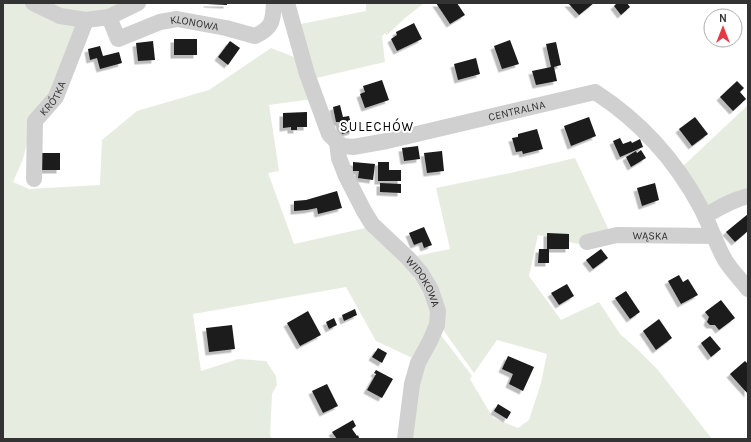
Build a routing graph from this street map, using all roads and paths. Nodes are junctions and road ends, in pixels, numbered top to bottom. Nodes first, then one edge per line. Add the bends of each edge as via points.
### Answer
1 (33, 3) edge
2 (138, 3) edge
3 (274, 3) edge
4 (287, 3) edge
5 (109, 17) junction
6 (86, 20) junction
7 (337, 142) junction
8 (34, 179) dead end
9 (748, 196) edge
10 (705, 216) junction
11 (714, 236) junction
12 (586, 242) dead end
13 (748, 289) edge
14 (405, 439) edge

1 - 6 street via 60,16
2 - 5 street
3 - 5 street, KLONOWA via 274,18 271,24 265,31 254,36 177,19 160,22 118,39
4 - 7 street via 309,81 329,134
5 - 6 street
6 - 8 street, KRÓTKA via 56,97 35,121
7 - 10 street, CENTRALNA via 353,148 595,92 638,125 673,163
7 - 14 street, WIDOKOWA via 339,158 346,176 364,211 372,224 421,273 431,290 438,311 437,325 418,363 412,384
9 - 10 street via 725,204
10 - 11 street, CENTRALNA
11 - 12 street, WĄSKA via 617,235
11 - 13 street, CENTRALNA via 726,261

